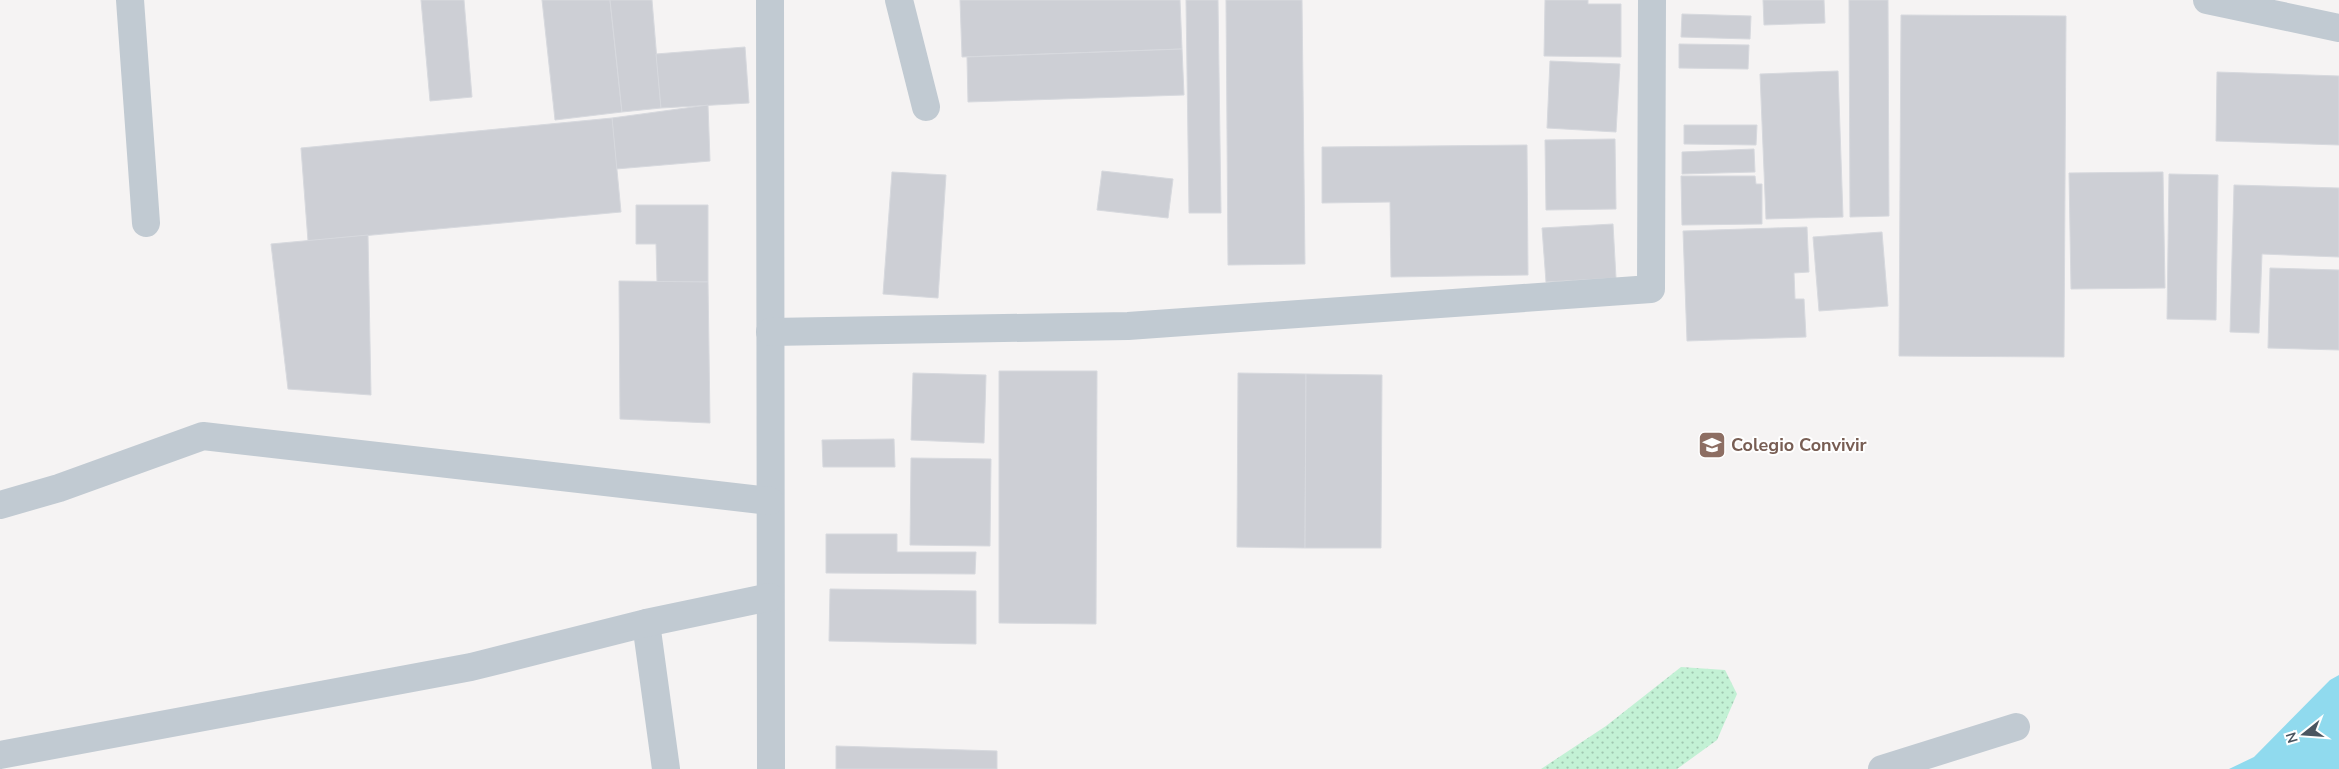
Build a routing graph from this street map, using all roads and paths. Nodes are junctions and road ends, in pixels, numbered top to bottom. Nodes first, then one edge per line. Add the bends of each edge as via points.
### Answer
1 (130, 0) edge
2 (770, 0) edge
3 (899, 0) edge
4 (1652, 0) edge
5 (2207, 0) edge
6 (2339, 28) edge
7 (926, 107) dead end
8 (146, 223) dead end
9 (770, 332) junction
10 (770, 501) junction
11 (0, 505) edge
12 (770, 597) junction
13 (646, 624) junction
14 (2016, 727) dead end
15 (0, 754) edge
16 (666, 769) edge
17 (771, 769) edge
18 (1882, 769) edge

1 - 8 street
2 - 9 street
3 - 7 street
4 - 9 street via 1651,289 1128,326
5 - 6 street
9 - 10 street
10 - 11 street via 203,436 59,488
10 - 12 street
12 - 13 street
12 - 17 street
13 - 15 street via 471,667
13 - 16 street
14 - 18 street

